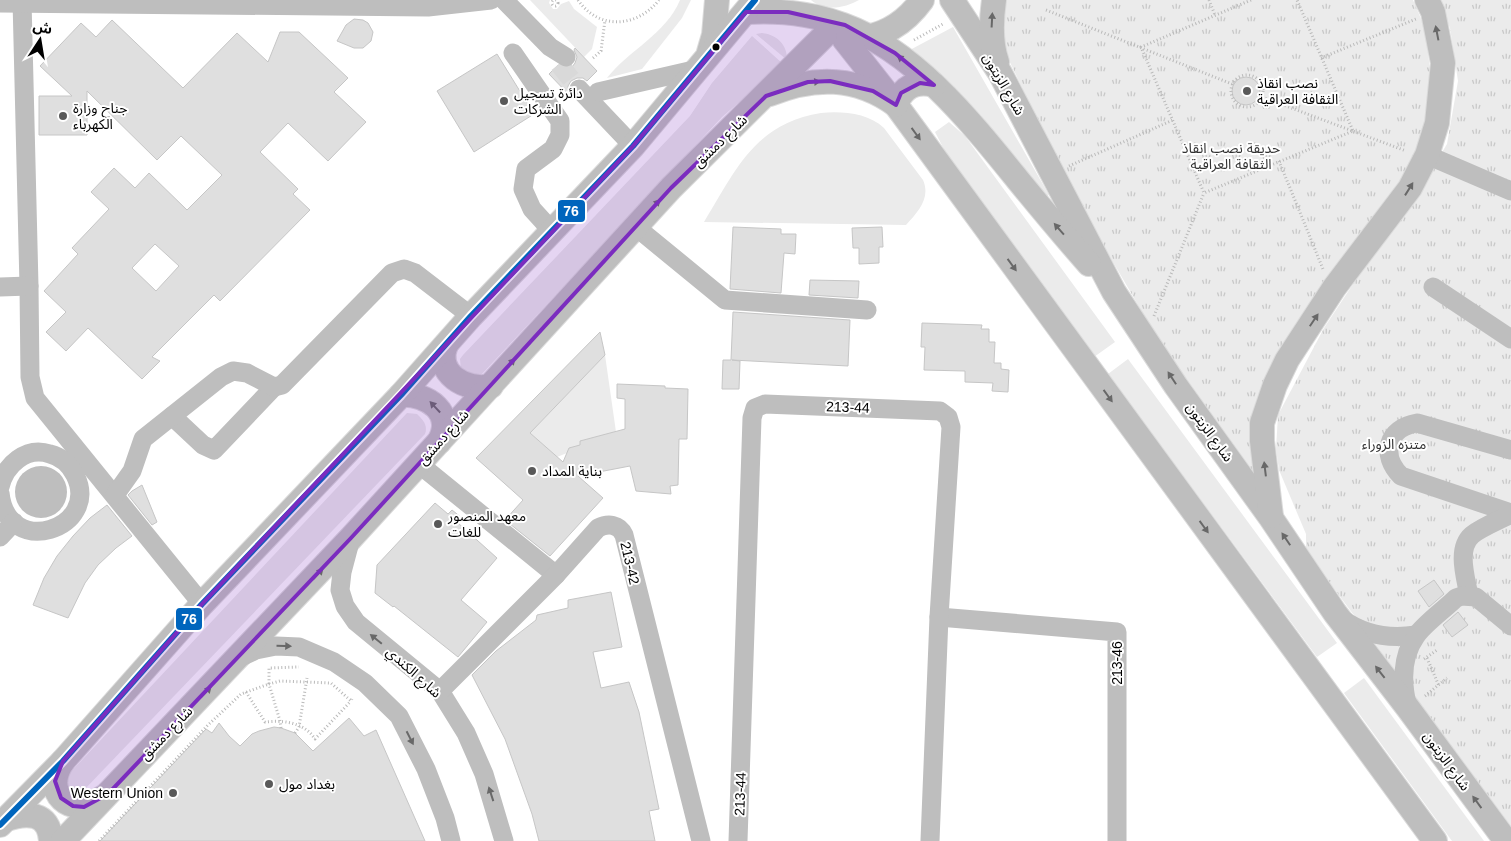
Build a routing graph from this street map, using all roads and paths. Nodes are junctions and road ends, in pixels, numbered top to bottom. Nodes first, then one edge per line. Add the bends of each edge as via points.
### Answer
1 (491, 0) edge
2 (504, 0) edge
3 (578, 0) edge
4 (659, 0) edge
5 (718, 0) edge
6 (922, 0) edge
7 (994, 0) edge
8 (1209, 0) edge
9 (1252, 0) edge
10 (1297, 0) edge
11 (22, 2) edge
12 (75, 2) edge
13 (0, 3) edge
14 (751, 6) edge
15 (784, 6) edge
16 (1430, 6) edge
17 (951, 10) edge
18 (1046, 10) dead end
19 (1215, 15) junction
20 (605, 20) junction
21 (835, 37) junction
22 (871, 38) junction
23 (909, 43) dead end
24 (1141, 47) junction
25 (513, 53) dead end
26 (593, 58) dead end
27 (1321, 58) junction
28 (562, 61) tunnel mouth
29 (698, 68) junction
30 (1000, 73) junction
31 (1232, 84) junction
32 (934, 85) junction
33 (592, 90) junction
34 (766, 96) junction
35 (1262, 97) junction
36 (896, 106) junction
37 (1173, 120) junction
38 (1352, 131) junction
39 (636, 142) junction
40 (1427, 155) junction
41 (1279, 161) junction
42 (1052, 173) junction
43 (1511, 192) edge
44 (1204, 193) junction
45 (636, 227) junction
46 (552, 231) junction
47 (0, 286) edge
48 (29, 286) junction
49 (1434, 287) dead end
50 (1334, 288) junction
51 (1114, 292) junction
52 (867, 310) dead end
53 (471, 316) junction
54 (1145, 338) junction
55 (1511, 339) edge
56 (446, 345) junction
57 (490, 386) junction
58 (274, 387) junction
59 (400, 395) junction
60 (172, 416) junction
61 (439, 442) junction
62 (1511, 450) edge
63 (419, 464) junction
64 (0, 487) edge
65 (0, 493) edge
66 (115, 495) junction
67 (1511, 514) edge
68 (1271, 518) junction
69 (14, 522) junction
70 (0, 537) edge
71 (351, 538) junction
72 (556, 575) junction
73 (1469, 596) junction
74 (202, 604) junction
75 (1335, 613) junction
76 (939, 617) junction
77 (1511, 626) edge
78 (1416, 635) junction
79 (299, 647) junction
80 (1437, 650) dead end
81 (238, 658) junction
82 (1447, 678) dead end
83 (307, 680) junction
84 (269, 684) junction
85 (1439, 686) junction
86 (440, 691) junction
87 (246, 692) junction
88 (1408, 708) junction
89 (280, 721) junction
90 (299, 727) junction
91 (281, 728) dead end
92 (295, 733) dead end
93 (63, 761) junction
94 (108, 794) junction
95 (2, 823) edge
96 (51, 841) edge
97 (63, 841) edge
98 (99, 841) edge
99 (451, 841) edge
100 (504, 841) edge
101 (701, 841) edge
102 (738, 841) edge
103 (930, 841) edge
104 (1117, 841) edge
105 (1436, 841) edge
106 (1506, 841) edge

1 - 12 street via 428,7
2 - 28 street
3 - 20 path via 593,15
4 - 20 path via 648,12 635,19
5 - 29 main road via 714,35
6 - 22 main road via 912,15 893,29
30 -> 7 main road via 992,36
8 - 19 path
9 - 19 path
10 - 27 path
11 - 12 street
11 - 13 street
11 - 48 street
14 - 15 main road
14 - 29 main road
15 - 21 main road via 805,26
15 - 22 main road via 845,25
16 - 27 path
40 -> 16 main road via 1437,123 1443,63
17 - 23 path
17 - 30 main road, شارع الزيتون
18 - 24 path
19 - 24 path
20 - 26 path via 601,51
21 - 22 main road
21 - 34 main road, شارع دمشق
21 - 36 main road
32 -> 22 main road
24 - 31 path
24 - 37 path
25 - 46 street via 560,121 560,135 553,149 526,169 523,189 532,209
27 - 38 path
29 - 33 street
29 - 39 main road
30 - 42 main road, شارع الزيتون
31 - 35 path via 1240,76 1253,76 1262,85
31 - 35 path via 1232,97 1240,106 1253,106
32 - 36 main road via 913,84 902,93
51 -> 32 main road via 960,109
33 - 39 street
33 - 39 street
34 -> 36 main road via 787,87 830,81 873,91
45 -> 34 main road, شارع دمشق via 671,188
35 - 38 path
36 -> 105 main road
37 - 42 path
37 - 44 path
38 - 40 path via 1413,154
38 - 41 path
39 - 46 main road
40 - 43 street
50 -> 40 main road via 1410,188
41 - 44 path
41 - 50 path via 1326,278
42 - 51 main road, شارع الزيتون
44 - 54 path
45 - 52 street via 725,300
57 -> 45 main road, شارع دمشق
46 - 53 main road
47 - 48 street
48 - 66 street via 30,377 35,398
49 - 55 street
68 -> 50 main road via 1262,441 1266,407 1287,360
51 - 54 main road, شارع الزيتون
53 - 56 main road
53 - 58 street via 415,273 404,269 392,274 282,385
68 -> 54 main road, شارع الزيتون
56 - 57 main road via 443,352 450,374 470,387
56 - 59 main road
57 - 61 main road, شارع دمشق
58 - 60 street via 247,373 234,371 221,377
58 - 60 street via 214,450 202,445
61 -> 59 main road via 445,425 434,404 424,397
59 - 74 main road
60 - 66 street via 143,439 132,471
61 - 63 main road, شارع دمشق
62 - 67 street via 1417,423 1400,428 1390,443 1389,452 1390,461 1401,476
63 - 71 main road, شارع دمشق
63 - 72 street
64 - 69 street via 7,469 15,461 36,452 50,453 62,459 78,481 80,495 76,508 69,520 57,528 44,532 30,531
65 - 69 street via 7,516
66 - 74 street
67 - 73 street via 1472,534 1467,542 1463,555
75 -> 68 main road, شارع الزيتون
69 - 70 street
81 -> 71 main road, شارع دمشق
86 -> 71 street, شارع الكندي via 356,622 345,606 340,590
72 - 86 street, 213-42
72 - 101 street, 213-42 via 598,528 605,524 622,531
73 - 77 street via 1482,601
73 - 78 street via 1456,598
74 - 93 main road
75 - 78 street via 1353,626 1373,634 1394,637
88 -> 75 main road, شارع الزيتون
76 - 102 street, 213-44 via 951,427 948,417 940,411 765,404 755,408 752,418
76 - 103 street, 213-44
76 - 104 street, 213-46 via 1116,632
78 - 88 street via 1404,671
81 -> 79 street via 276,646
79 - 84 path via 299,668 269,668
79 -> 99 street via 334,662 365,683 399,716 426,769
80 - 85 path via 1427,658
94 -> 81 main road, شارع دمشق
82 - 85 path
83 - 84 path
83 - 90 path
83 - 90 path via 330,683 353,699 315,739
84 - 87 path
84 - 89 path
85 - 88 path
100 -> 86 street, شارع الكندي via 484,774 466,733
87 - 89 path via 265,722
87 - 98 path via 207,726
106 -> 88 main road, شارع الزيتون
89 - 90 path
89 - 91 path
90 - 92 path
93 - 94 main road via 55,781 56,790 65,802 84,807
93 - 95 main road
94 - 97 main road, شارع دمشق
95 - 96 main road via 22,815 37,817 48,829

